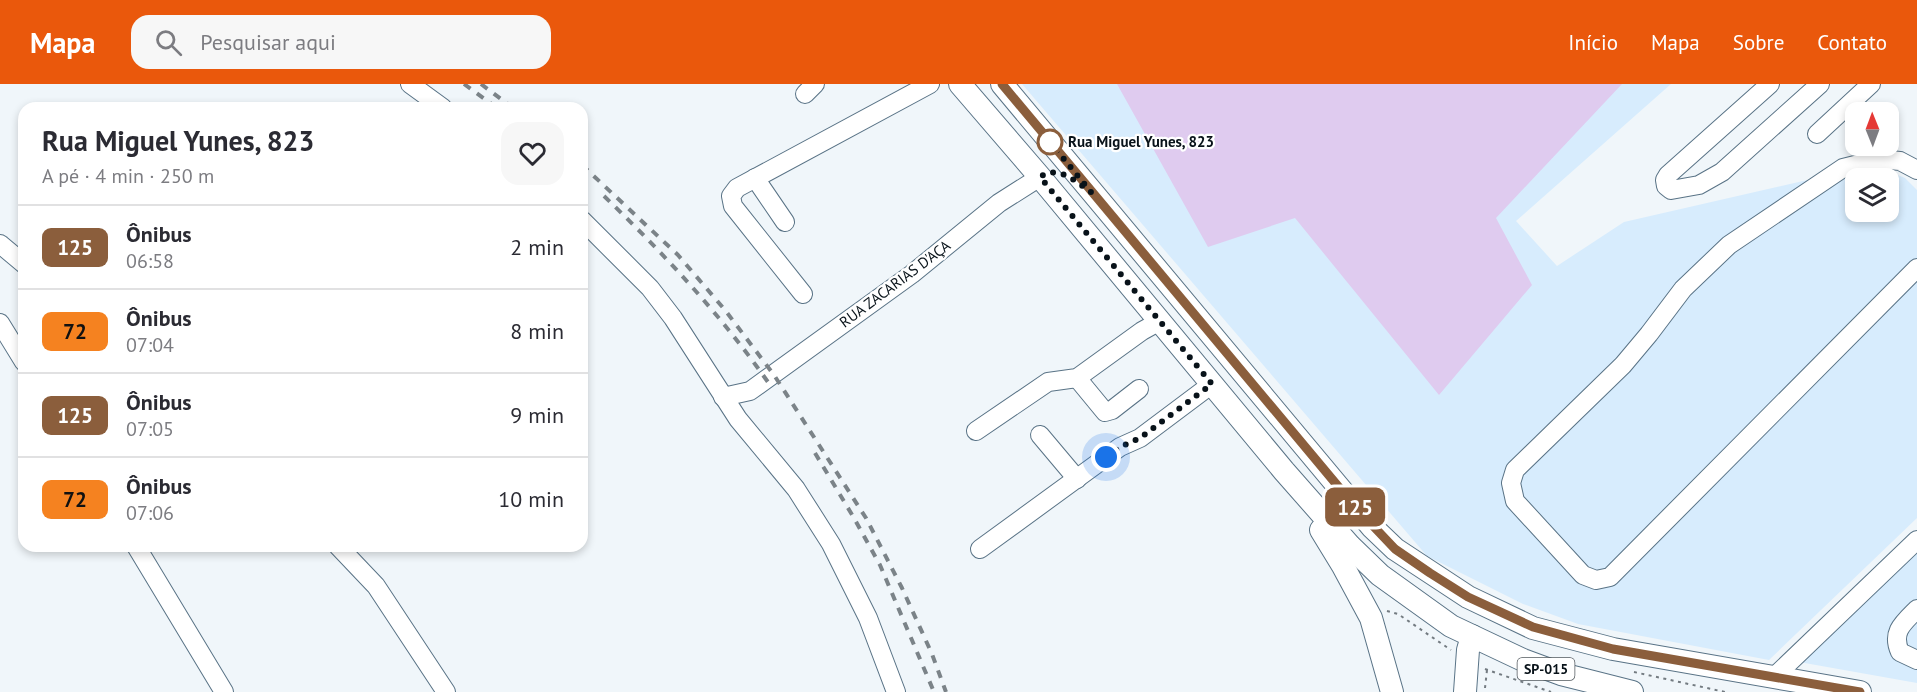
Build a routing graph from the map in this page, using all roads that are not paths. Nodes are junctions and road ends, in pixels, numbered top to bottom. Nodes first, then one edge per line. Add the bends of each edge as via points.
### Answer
1 (410, 84) edge
2 (930, 84) edge
3 (1002, 84) edge
4 (1770, 84) edge
5 (1821, 84) edge
6 (1872, 84) edge
7 (963, 88) edge
8 (435, 102) edge
9 (1027, 114) junction
10 (1817, 134) dead end
11 (1917, 170) edge
12 (1040, 177) junction
13 (754, 178) junction
14 (1091, 192) junction
15 (785, 222) dead end
16 (588, 226) edge
17 (0, 244) edge
18 (18, 259) edge
19 (1917, 268) edge
20 (803, 294) dead end
21 (1160, 321) junction
22 (0, 323) edge
23 (18, 352) edge
24 (1077, 378) junction
25 (1212, 384) junction
26 (1139, 389) dead end
27 (750, 391) junction
28 (723, 397) junction
29 (738, 419) junction
30 (976, 431) dead end
31 (1040, 435) dead end
32 (1284, 471) junction
33 (1077, 479) junction
34 (1917, 540) edge
35 (980, 549) dead end
36 (140, 552) edge
37 (344, 552) edge
38 (1917, 609) edge
39 (1533, 627) junction
40 (1472, 636) junction
41 (1613, 649) junction
42 (1917, 660) edge
43 (1774, 677) junction
44 (1632, 687) edge
45 (1389, 688) edge
46 (224, 692) edge
47 (446, 692) edge
48 (896, 692) edge
49 (1465, 692) edge
50 (1860, 692) edge

1 - 8 street
2 - 13 street
3 - 9 main road, SP-015
4 - 5 street via 1668,175 1666,186 1671,190 1699,185 1722,172
6 - 10 street
7 - 9 main road via 979,93 1009,117
7 - 12 main road, SP-015
9 - 14 main road, SP-015
11 - 19 street via 1899,161 1879,159 1843,168 1729,245 1683,289 1623,364 1515,470 1511,483 1515,501 1583,575 1596,580 1610,577
12 - 14 main road via 1047,172 1062,173
12 - 21 main road, SP-015
12 - 27 street, RUA ZACARIAS D'AÇA via 999,203 912,274
13 - 15 street
13 - 20 street via 736,188 731,196 733,206
14 - 39 main road, SP-015 via 1372,527 1395,549 1468,597
16 - 28 street via 650,288
17 - 18 street
21 - 24 street
21 - 25 main road, SP-015
22 - 23 street
24 - 26 street via 1105,412
24 - 30 street via 1048,382
25 - 32 main road, SP-015
25 - 33 street
27 - 28 street
27 - 29 street
28 - 29 street
29 - 48 street via 796,489 831,544 868,618
31 - 33 street
32 - 40 main road, SP-015 via 1380,575 1451,626
32 - 45 main road via 1371,618
33 - 35 street
34 - 43 street
36 - 46 street
37 - 47 street via 376,586
38 - 42 street via 1898,630 1895,642 1899,652
39 - 40 main road via 1491,624
39 - 41 main road, SP-015
40 - 44 main road, SP-015 via 1561,674
40 - 49 main road
41 - 43 main road, SP-015
41 - 44 main road
43 - 50 main road, SP-015

